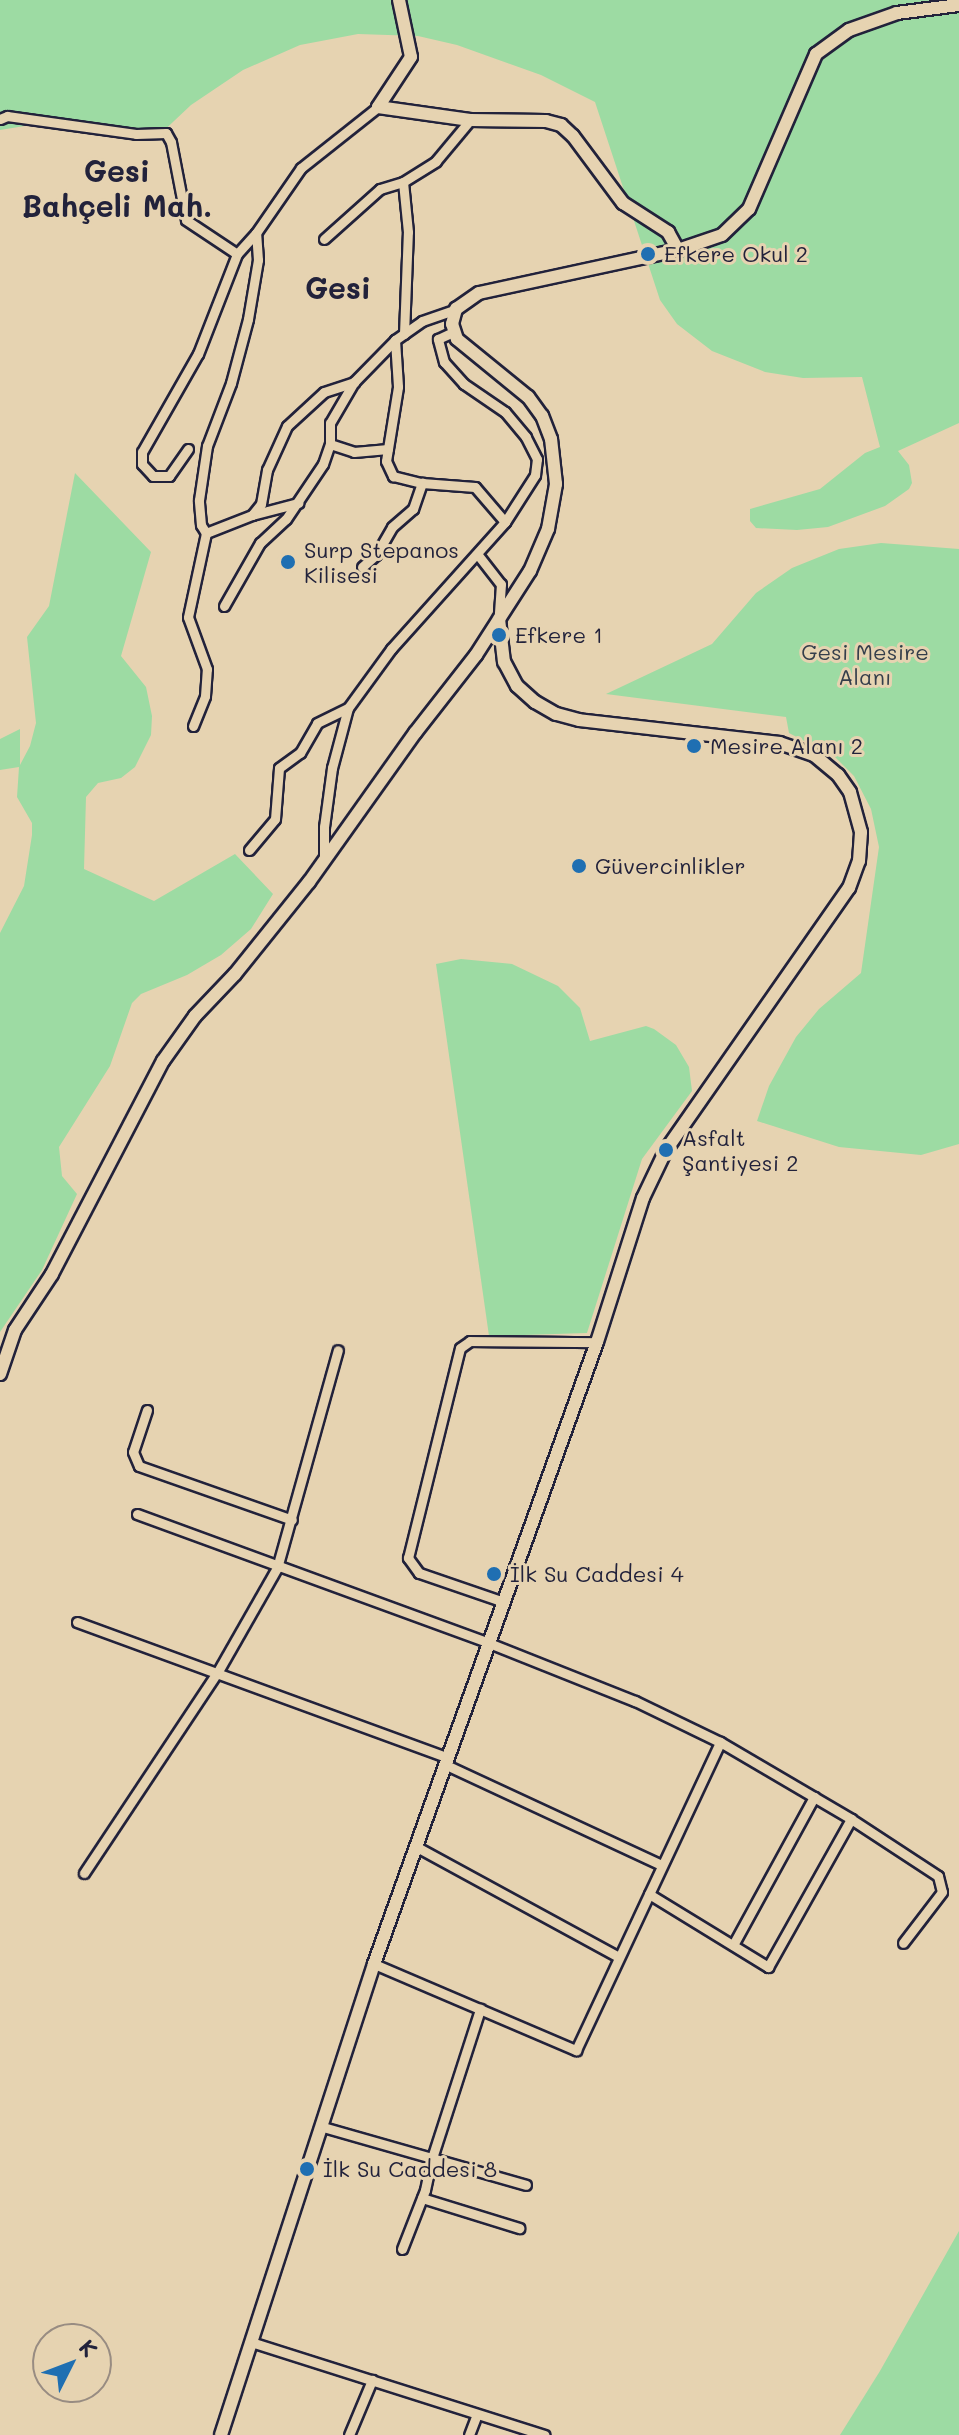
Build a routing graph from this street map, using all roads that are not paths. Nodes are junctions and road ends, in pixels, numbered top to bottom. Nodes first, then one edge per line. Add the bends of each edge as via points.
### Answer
1 (399, 0) edge
2 (959, 5) edge
3 (378, 107) junction
4 (0, 119) edge
5 (470, 120) junction
6 (403, 182) junction
7 (256, 233) junction
8 (324, 239) dead end
9 (678, 250) junction
10 (237, 254) junction
11 (456, 309) junction
12 (453, 332) junction
13 (400, 337) junction
14 (354, 382) junction
15 (330, 444) junction
16 (188, 449) dead end
17 (388, 449) junction
18 (422, 483) junction
19 (298, 503) junction
20 (252, 515) junction
21 (505, 522) junction
22 (206, 533) junction
23 (478, 555) junction
24 (362, 567) dead end
25 (224, 606) dead end
26 (499, 619) junction
27 (348, 708) junction
28 (193, 726) dead end
29 (249, 850) dead end
30 (324, 860) junction
31 (597, 1342) junction
32 (338, 1350) dead end
33 (0, 1374) edge
34 (147, 1410) dead end
35 (137, 1514) dead end
36 (292, 1520) junction
37 (277, 1568) junction
38 (501, 1601) junction
39 (77, 1622) dead end
40 (489, 1643) junction
41 (217, 1673) junction
42 (720, 1742) junction
43 (445, 1761) junction
44 (814, 1797) junction
45 (851, 1819) junction
46 (415, 1846) junction
47 (662, 1865) junction
48 (84, 1873) dead end
49 (649, 1894) junction
50 (903, 1943) dead end
51 (733, 1945) junction
52 (619, 1957) junction
53 (374, 1964) junction
54 (480, 2009) junction
55 (323, 2127) junction
56 (432, 2158) junction
57 (526, 2185) dead end
58 (422, 2198) junction
59 (519, 2228) dead end
60 (402, 2249) dead end
61 (251, 2342) junction
62 (372, 2380) junction
63 (477, 2414) junction
64 (221, 2435) edge
65 (349, 2435) edge
66 (469, 2435) edge
67 (545, 2435) edge

1 - 3 street via 411,57
2 - 9 street via 897,13 849,30 816,54 749,209 722,235
3 - 5 street
3 - 7 street via 301,168
4 - 10 street via 166,133 186,220
5 - 6 street via 436,161
5 - 9 street via 561,125 623,203 668,232
6 - 8 street via 380,189
6 - 13 street via 408,232
7 - 10 street
7 - 22 street via 258,260 248,319 207,446 199,500
9 - 11 street via 479,293
10 - 16 street via 198,354 142,452 142,464 153,476 169,476
11 - 12 street
11 - 13 street via 422,321
12 - 21 street via 438,339 444,362 464,384 505,412 537,459 535,475
12 - 26 street via 528,397 551,439 556,484 548,529 530,571
13 - 14 street
13 - 17 street
14 - 15 street via 330,423
14 - 20 street via 324,392 287,426 267,470 261,504
15 - 17 street via 354,452
15 - 19 street
17 - 18 street via 386,461 393,476
18 - 21 street via 475,487
18 - 24 street via 413,509
19 - 20 street
19 - 25 street via 260,543
20 - 22 street
21 - 23 street
22 - 28 street via 188,617 207,669 205,696
23 - 26 street via 501,584
23 - 27 street via 391,649
26 - 30 street
26 - 31 street via 504,662 517,686 535,702 579,720 790,745 814,755 838,775 854,801 861,832 859,861 849,888 666,1150 633,1223
27 - 29 street via 317,723 300,753 279,768 275,819
27 - 30 street via 332,768
30 - 33 street via 163,1061 52,1274 15,1330
31 - 38 street
31 - 38 street via 470,1341 460,1348 408,1558 419,1573
32 - 36 street
34 - 36 street via 133,1452 139,1466
35 - 37 street
36 - 37 street
37 - 40 street
37 - 41 street
38 - 40 street
39 - 41 street
40 - 42 street via 635,1701
40 - 43 street
41 - 43 street
41 - 48 street
42 - 44 street
42 - 47 street
43 - 46 street
43 - 47 street
44 - 45 street
44 - 51 street
45 - 50 street via 943,1884
45 - 51 street via 768,1967
46 - 52 street
46 - 53 street
47 - 49 street
49 - 51 street
49 - 52 street
52 - 54 street via 576,2050
53 - 54 street
53 - 55 street
54 - 56 street
55 - 56 street
55 - 61 street
56 - 57 street
56 - 58 street
58 - 59 street
58 - 60 street
61 - 62 street
61 - 64 street
62 - 63 street
62 - 65 street
63 - 66 street
63 - 67 street

